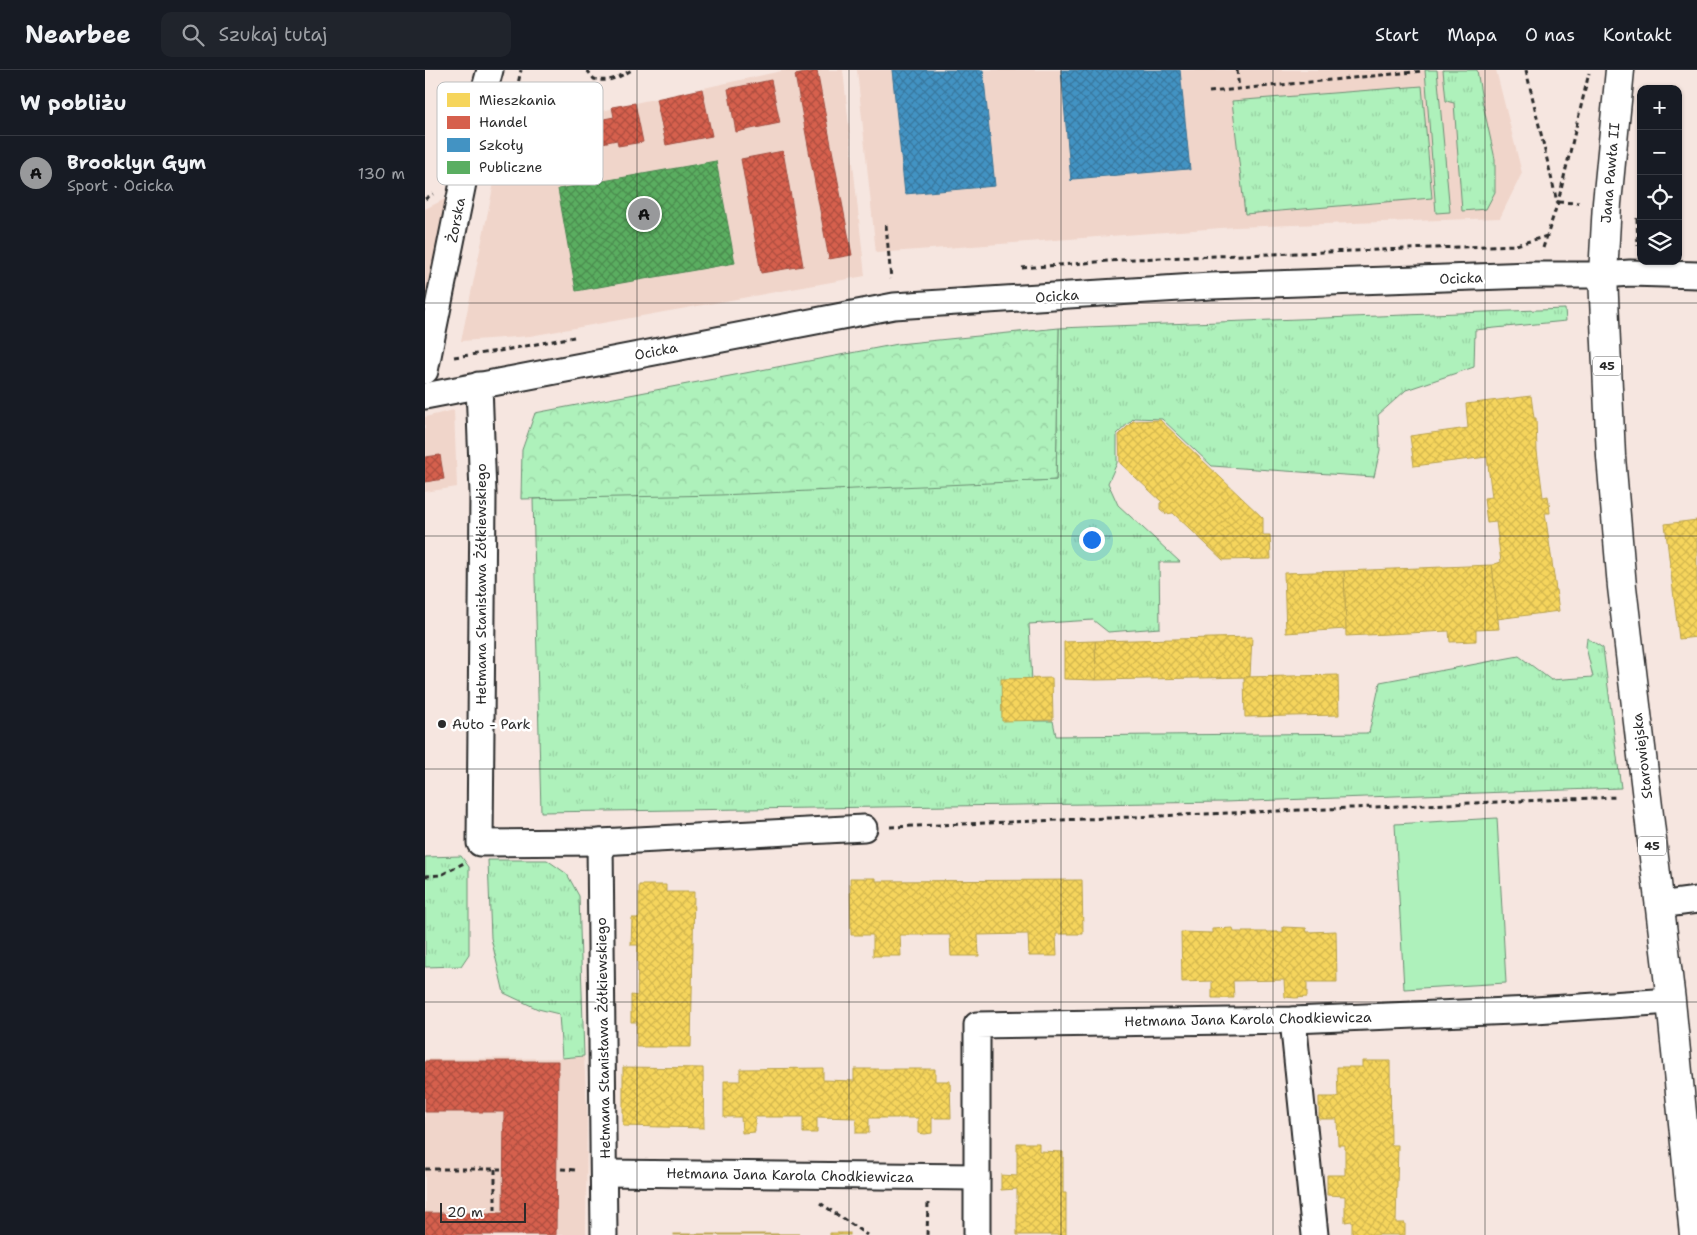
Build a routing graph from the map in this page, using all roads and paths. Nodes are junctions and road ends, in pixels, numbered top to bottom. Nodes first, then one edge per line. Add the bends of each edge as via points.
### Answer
1 (587, 70) edge
2 (632, 70) edge
3 (1237, 70) edge
4 (1526, 70) edge
5 (1590, 70) edge
6 (1620, 70) edge
7 (1423, 71) edge
8 (1239, 90) junction
9 (1209, 92) dead end
10 (463, 185) edge
11 (1557, 202) junction
12 (886, 225) dead end
13 (1535, 275) junction
14 (1603, 275) junction
15 (1697, 275) edge
16 (891, 282) dead end
17 (499, 351) dead end
18 (426, 366) edge
19 (479, 385) junction
20 (425, 396) edge
21 (1646, 793) junction
22 (864, 828) joint
23 (600, 842) junction
24 (480, 843) junction
25 (425, 876) edge
26 (1697, 900) edge
27 (1659, 905) junction
28 (1671, 1001) junction
29 (1293, 1020) junction
30 (425, 1169) edge
31 (495, 1169) junction
32 (501, 1169) dead end
33 (604, 1173) junction
34 (977, 1177) junction
35 (495, 1212) dead end
36 (604, 1235) edge
37 (977, 1235) edge
38 (1315, 1235) edge
39 (1694, 1235) edge

1 - 2 path via 594,79 602,81 612,80
3 - 8 path
4 - 11 path
5 - 11 path
6 - 14 main road, Jana Pawła II / 45
7 - 8 path
8 - 9 path
10 - 18 street, Żorska
11 - 13 path
12 - 16 path
13 - 14 street, Ocicka
13 - 19 street, Ocicka via 1211,286 894,306
14 - 15 street, Ocicka
14 - 21 main road, Starowiejska / 45 via 1611,457 1622,587
17 - 18 path
19 - 20 street, Ocicka
19 - 24 street, Hetmana Stanisława Żółkiewskiego via 483,494
21 - 22 path via 1603,798
21 - 27 main road, Starowiejska / 45
22 - 23 street
23 - 24 street
23 - 33 street, Hetmana Stanisława Żółkiewskiego
24 - 25 path via 465,862 441,875
26 - 27 street
27 - 28 main road, Starowiejska / 45
28 - 29 street, Hetmana Jana Karola Chodkiewicza
28 - 39 main road, Starowiejska / 45
29 - 34 street, Hetmana Jana Karola Chodkiewicza via 977,1024
29 - 38 street
30 - 31 path
31 - 32 path
31 - 35 path
33 - 34 street, Hetmana Jana Karola Chodkiewicza
33 - 36 street, Hetmana Stanisława Żółkiewskiego
34 - 37 street, Hetmana Jana Karola Chodkiewicza

